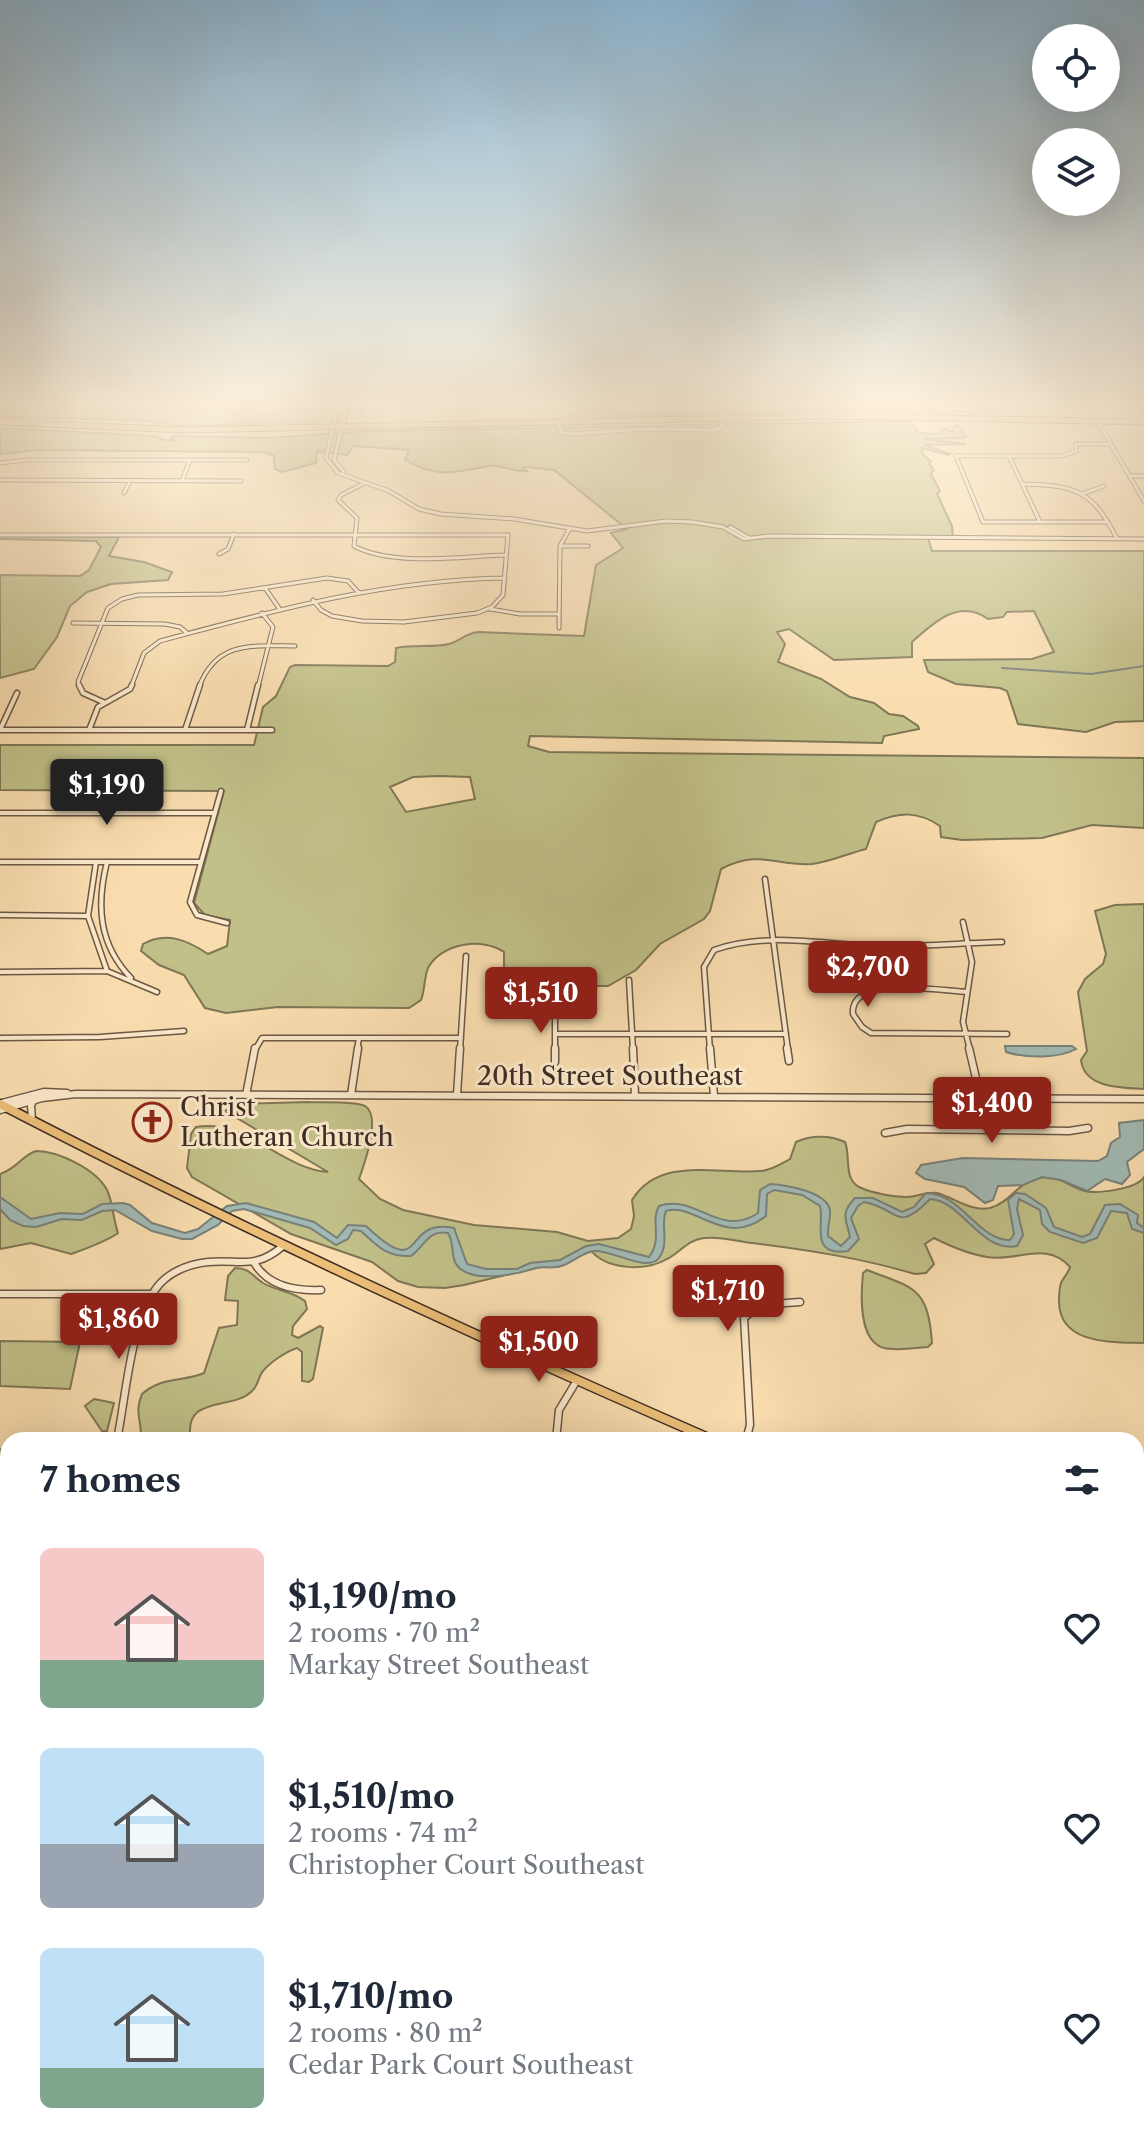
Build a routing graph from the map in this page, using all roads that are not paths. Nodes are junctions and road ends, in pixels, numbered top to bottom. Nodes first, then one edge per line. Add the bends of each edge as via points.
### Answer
1 (343, 507) edge
2 (422, 507) edge
3 (977, 507) edge
4 (1033, 507) edge
5 (1099, 507) edge
6 (1040, 522) junction
7 (1108, 522) junction
8 (570, 529) junction
9 (234, 534) junction
10 (356, 534) junction
11 (0, 535) edge
12 (1117, 539) junction
13 (1144, 539) edge
14 (560, 546) junction
15 (588, 546) dead end
16 (219, 554) dead end
17 (506, 555) junction
18 (505, 578) junction
19 (265, 588) junction
20 (359, 593) junction
21 (313, 600) junction
22 (279, 608) junction
23 (489, 609) junction
24 (262, 613) junction
25 (559, 614) junction
26 (73, 623) dead end
27 (101, 623) junction
28 (559, 628) dead end
29 (187, 633) junction
30 (269, 646) junction
31 (295, 646) dead end
32 (17, 693) dead end
33 (103, 702) junction
34 (0, 730) edge
35 (89, 730) junction
36 (185, 730) junction
37 (247, 730) junction
38 (272, 730) dead end
39 (221, 791) dead end
40 (0, 813) edge
41 (215, 813) junction
42 (0, 862) edge
43 (96, 862) junction
44 (107, 862) junction
45 (200, 862) junction
46 (765, 879) dead end
47 (0, 915) edge
48 (88, 916) junction
49 (963, 922) dead end
50 (227, 923) dead end
51 (773, 942) junction
52 (968, 942) junction
53 (1002, 942) dead end
54 (466, 956) dead end
55 (118, 967) junction
56 (107, 971) junction
57 (0, 972) edge
58 (629, 980) dead end
59 (134, 981) junction
60 (157, 992) dead end
61 (967, 992) junction
62 (555, 1008) dead end
63 (184, 1031) dead end
64 (555, 1034) junction
65 (632, 1034) junction
66 (709, 1034) junction
67 (786, 1034) junction
68 (965, 1034) junction
69 (1007, 1034) dead end
70 (0, 1038) edge
71 (359, 1038) junction
72 (461, 1038) junction
73 (789, 1061) dead end
74 (555, 1062) dead end
75 (76, 1094) junction
76 (246, 1095) junction
77 (351, 1095) junction
78 (457, 1095) junction
79 (635, 1096) junction
80 (714, 1096) junction
81 (980, 1098) junction
82 (1144, 1099) edge
83 (34, 1100) junction
84 (2, 1106) edge
85 (32, 1121) junction
86 (1088, 1128) dead end
87 (988, 1130) junction
88 (885, 1133) dead end
89 (284, 1245) junction
90 (255, 1264) junction
91 (321, 1290) dead end
92 (0, 1294) edge
93 (152, 1294) junction
94 (800, 1302) dead end
95 (576, 1382) junction
96 (119, 1432) edge
97 (557, 1432) edge
98 (694, 1432) edge
99 (748, 1432) edge

1 - 10 street via 357,518
2 - 8 street via 453,516
3 - 6 street via 983,522
4 - 6 street
5 - 7 street
6 - 7 street
7 - 12 street
8 - 12 street via 685,521 717,526 747,539
8 - 14 street
9 - 10 street
9 - 11 street
9 - 16 street via 228,549
10 - 17 street via 356,549 378,556
10 - 17 street via 508,535
12 - 13 street
14 - 15 street
14 - 25 street
17 - 18 street
18 - 20 street via 462,578
18 - 23 street via 503,595
19 - 20 street via 332,578 350,582
19 - 22 street
19 - 27 street via 132,596 110,606
20 - 21 street
21 - 22 street
21 - 23 street via 329,616 356,620 451,619
22 - 24 street
23 - 25 street
24 - 29 street
24 - 30 street via 273,627
25 - 28 street
26 - 27 street
27 - 29 street via 165,624
27 - 33 street via 77,686
29 - 33 street via 151,646 130,689
30 - 31 street
30 - 36 street via 237,648 208,662
30 - 37 street
32 - 34 street
33 - 35 street
34 - 35 street
35 - 36 street
36 - 37 street
37 - 38 street
39 - 41 street
40 - 41 street
41 - 45 street
42 - 43 street
43 - 44 street
43 - 48 street
44 - 45 street
44 - 55 street via 99,916
45 - 50 street via 191,907 204,918
46 - 51 street
47 - 48 street
48 - 56 street
49 - 52 street
51 - 52 street
51 - 66 street via 739,943 707,957
51 - 67 street
52 - 53 street
52 - 61 street via 972,962
54 - 72 street
55 - 56 street
55 - 59 street
56 - 57 street
56 - 59 street
58 - 65 street
59 - 60 street
61 - 68 street
61 - 68 street via 878,988 864,990 852,1001 855,1019 871,1033
62 - 64 street
63 - 70 street
64 - 65 street
64 - 74 street
65 - 66 street
65 - 79 street
66 - 67 street
66 - 80 street
67 - 73 street
68 - 69 street
68 - 81 street
71 - 72 street
71 - 76 street via 260,1040
71 - 77 street
72 - 78 street
75 - 76 street, 20th Street Southeast
75 - 83 street, 20th Street Southeast
75 - 84 street, 20th Street Southeast via 44,1092
76 - 77 street, 20th Street Southeast
77 - 78 street, 20th Street Southeast
78 - 79 street, 20th Street Southeast
79 - 80 street, 20th Street Southeast
80 - 81 street, 20th Street Southeast
81 - 82 street, 20th Street Southeast
81 - 87 street
83 - 84 street, 20th Street Southeast
83 - 85 street
84 - 85 main road
85 - 89 main road
86 - 87 street
87 - 88 street
89 - 90 street
89 - 95 main road
90 - 91 street via 269,1280
90 - 93 street via 195,1264 170,1275
92 - 93 street
93 - 96 street
94 - 99 street via 759,1305 744,1318
95 - 97 street via 563,1400
95 - 98 main road

